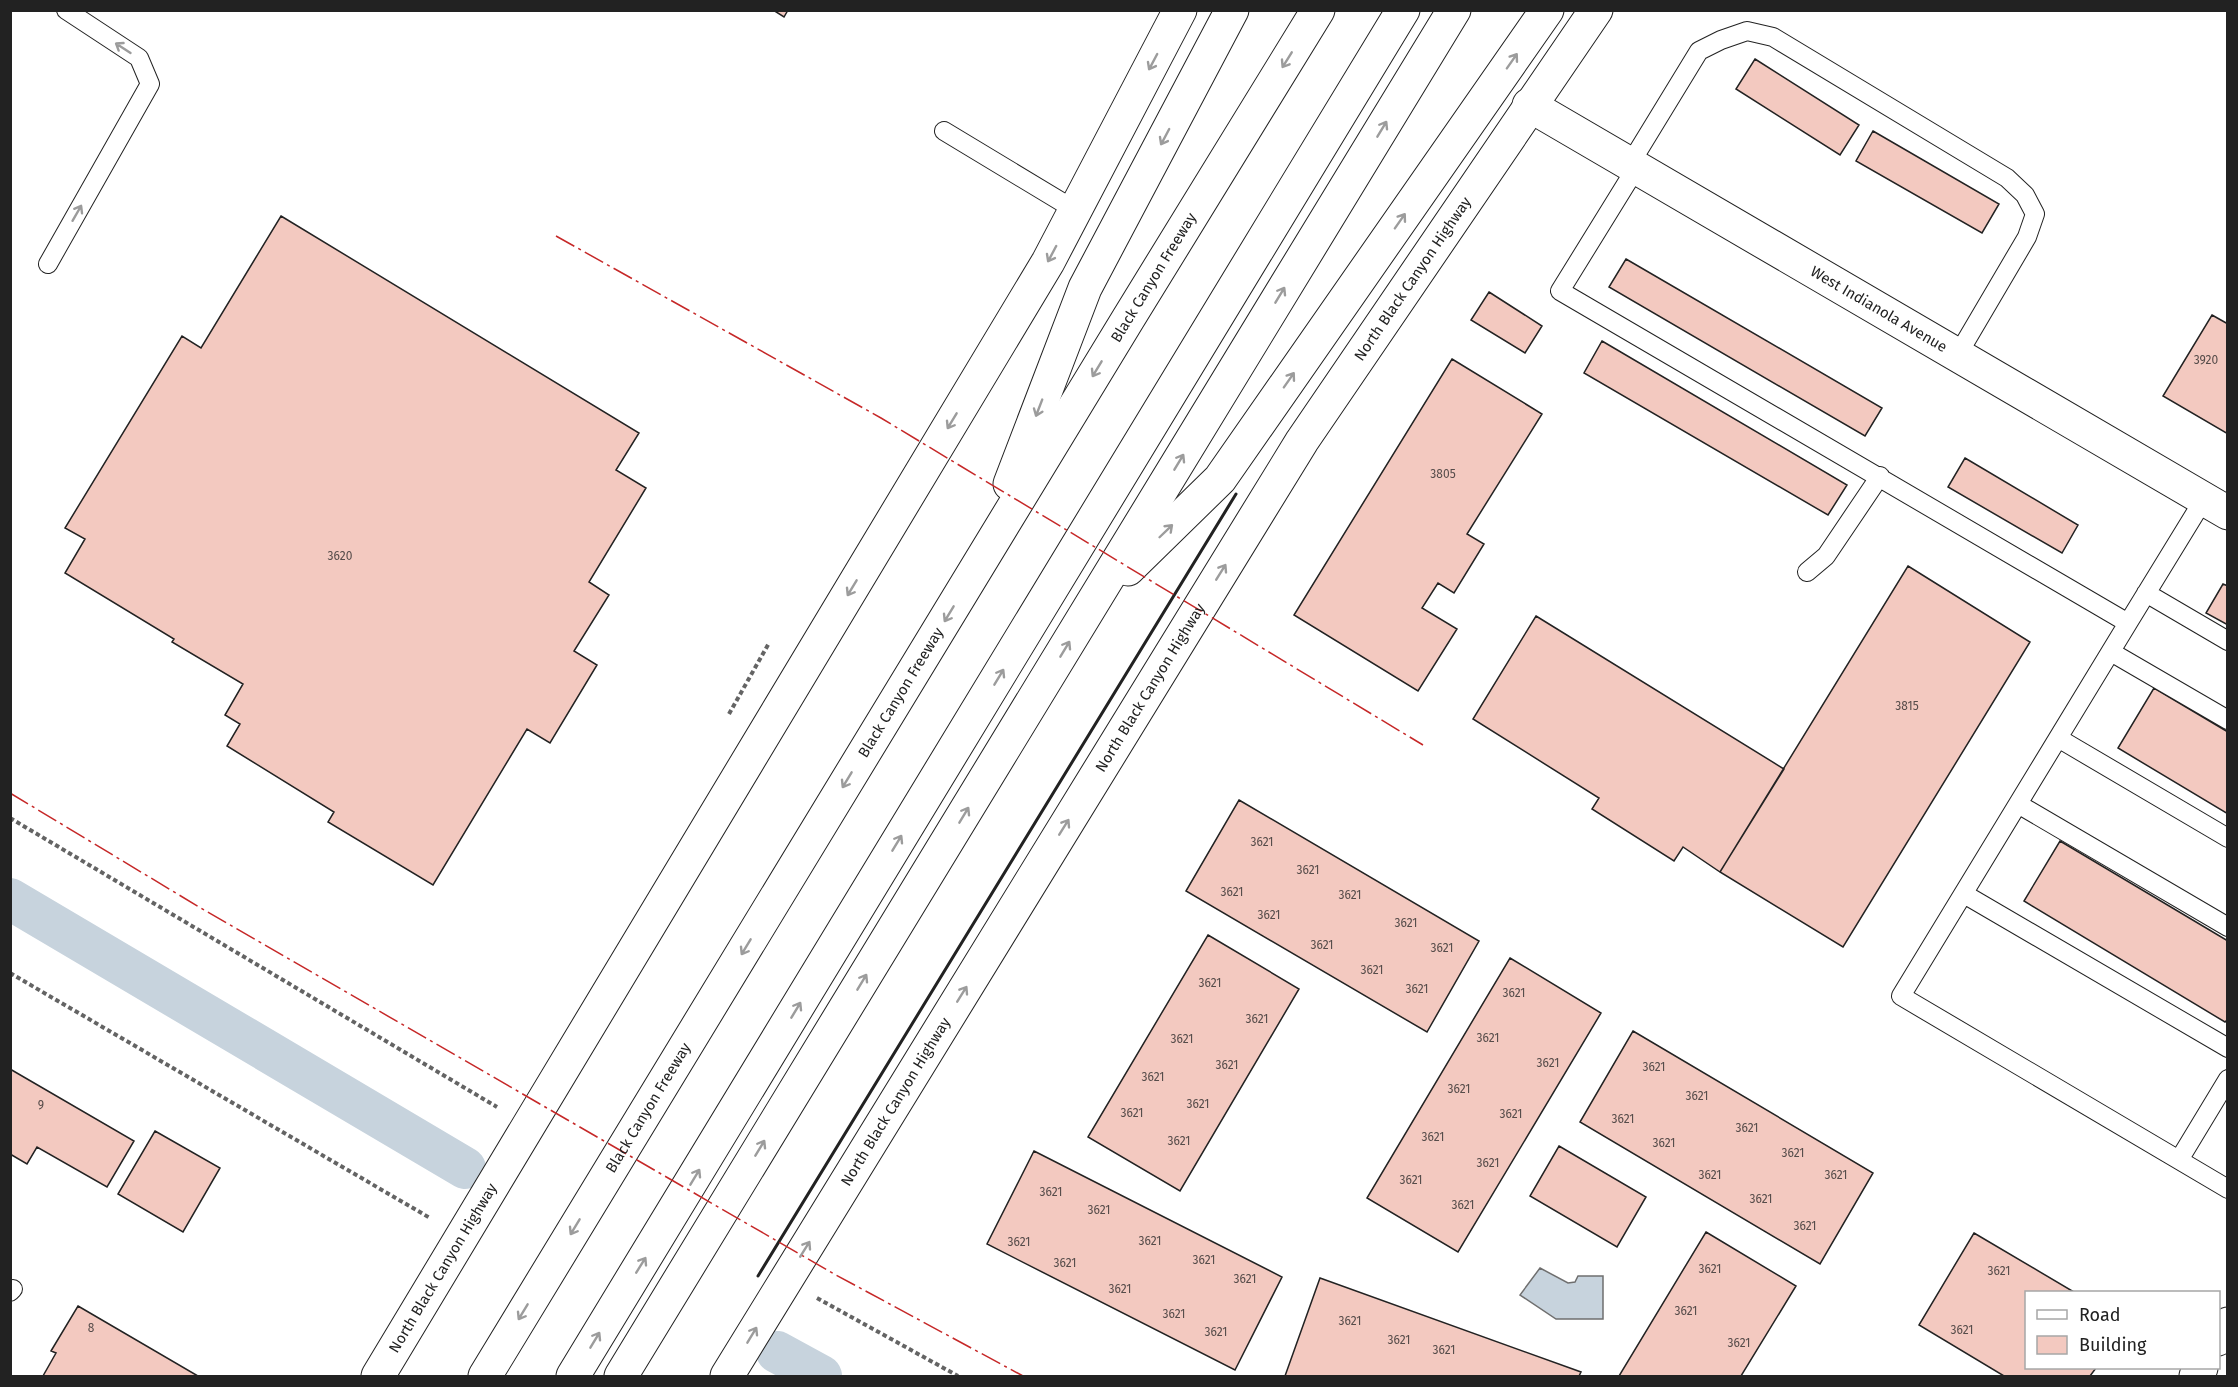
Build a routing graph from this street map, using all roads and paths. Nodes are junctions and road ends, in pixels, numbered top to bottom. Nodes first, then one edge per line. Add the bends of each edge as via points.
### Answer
1 (66, 10) edge
2 (1180, 10) edge
3 (1232, 10) edge
4 (1318, 10) edge
5 (1403, 10) edge
6 (1454, 10) edge
7 (1547, 10) edge
8 (1596, 10) edge
9 (1529, 105) junction
10 (944, 131) dead end
11 (1633, 166) junction
12 (1075, 210) junction
13 (48, 264) dead end
14 (1957, 356) junction
15 (1880, 476) junction
16 (2216, 506) edge
17 (979, 564) junction
18 (1807, 572) dead end
19 (2146, 593) junction
20 (1094, 602) junction
21 (2128, 623) junction
22 (2228, 641) edge
23 (2111, 652) junction
24 (2228, 720) edge
25 (2058, 738) junction
26 (2018, 804) junction
27 (10, 818) edge
28 (2228, 838) edge
29 (1964, 894) junction
30 (2228, 927) edge
31 (10, 973) edge
32 (2228, 1048) edge
33 (2228, 1079) edge
34 (523, 1135) junction
35 (2179, 1160) junction
36 (2228, 1189) edge
37 (468, 1226) junction
38 (816, 1298) dead end
39 (729, 1373) edge
40 (378, 1377) edge
41 (484, 1377) edge
42 (573, 1377) edge
43 (621, 1377) edge
44 (958, 1377) edge

13 -> 1 lane via 150,84 139,58
2 -> 12 main road, North Black Canyon Highway
3 -> 17 main road via 1085,288
4 -> 17 main road, Black Canyon Freeway
42 -> 5 main road
20 -> 6 main road
20 -> 7 main road via 1220,479
8 - 9 main road, North Black Canyon Highway
9 - 11 main road, West Indianola Avenue
39 -> 9 main road, North Black Canyon Highway via 1302,441
10 - 12 lane
11 - 14 main road, West Indianola Avenue
11 - 14 lane via 1699,51 1747,32 1773,37 2007,178 2025,195 2036,214 2027,237
11 - 15 lane via 1560,291
12 -> 34 main road, North Black Canyon Highway via 1042,272
14 - 16 main road, West Indianola Avenue
15 - 18 lane via 1826,556
15 - 21 lane
16 - 19 lane
17 -> 41 main road, Black Canyon Freeway
19 - 21 lane
19 - 22 lane
43 -> 20 main road
21 - 23 lane
23 - 24 lane
23 - 25 lane
25 - 26 lane
25 - 28 lane
26 - 29 lane
26 - 30 lane
27 - 34 path
29 - 32 lane
29 - 35 lane via 1901,996
31 - 37 path
33 - 35 lane
34 - 37 main road, North Black Canyon Highway
35 - 36 lane
37 - 40 main road, North Black Canyon Highway
38 - 44 path

